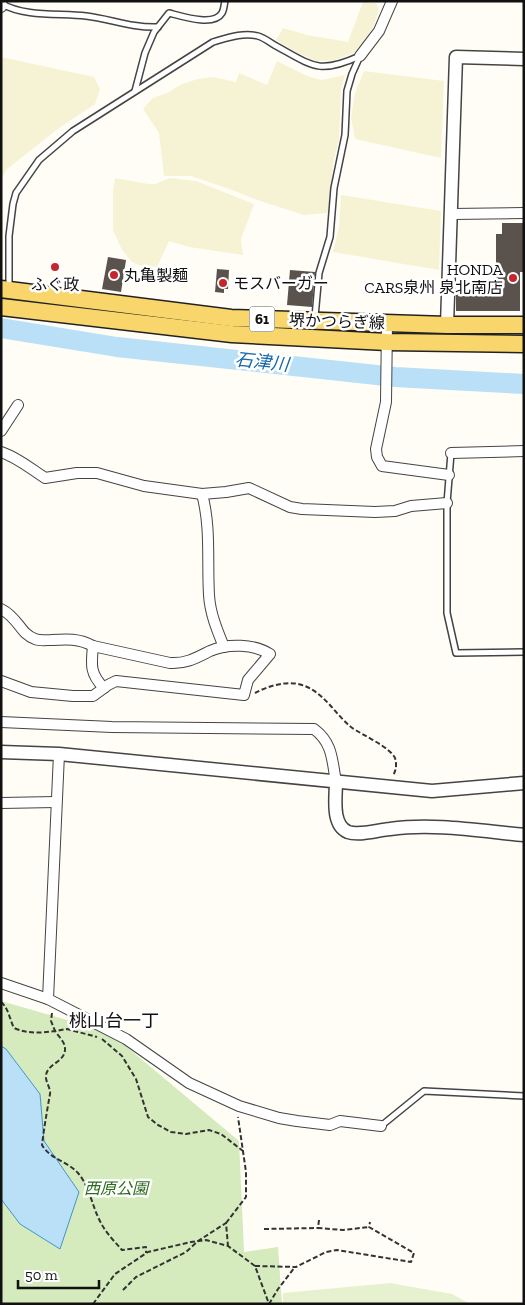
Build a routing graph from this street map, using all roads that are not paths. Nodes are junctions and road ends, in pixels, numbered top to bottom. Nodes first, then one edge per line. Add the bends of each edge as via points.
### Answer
1 (225, 1) edge
2 (2, 4) edge
3 (388, 4) edge
4 (158, 27) junction
5 (360, 56) junction
6 (524, 59) edge
7 (135, 92) junction
8 (524, 213) edge
9 (452, 214) junction
10 (5, 290) edge
11 (1, 307) edge
12 (314, 320) junction
13 (387, 323) junction
14 (524, 324) edge
15 (447, 325) junction
16 (524, 344) edge
17 (387, 348) junction
18 (18, 405) dead end
19 (1, 430) edge
20 (524, 451) edge
21 (1, 452) edge
22 (451, 453) joint
23 (449, 475) junction
24 (202, 494) junction
25 (447, 503) junction
26 (1, 609) edge
27 (92, 646) junction
28 (224, 647) junction
29 (524, 652) edge
30 (1, 681) edge
31 (104, 688) junction
32 (1, 722) edge
33 (1, 752) edge
34 (59, 754) junction
35 (336, 782) junction
36 (524, 783) edge
37 (56, 802) junction
38 (1, 803) edge
39 (524, 835) edge
40 (1, 983) edge
41 (48, 999) junction
42 (524, 1096) edge
43 (381, 1126) joint

1 - 4 lane via 222,14 215,20 169,13
2 - 4 lane via 29,12 86,16 140,28
3 - 5 street via 379,31
4 - 7 lane via 145,53
5 - 7 lane via 322,68 310,65 258,36 230,37 213,42
5 - 12 lane via 347,91 345,135 334,188 330,237 319,273
6 - 9 street via 456,56
7 - 10 lane via 53,147 39,160 16,194
8 - 9 street
9 - 15 street
10 - 12 main road, 堺かつらぎ線 / 61 via 231,318
11 - 17 main road, 堺かつらぎ線 / 61
12 - 13 main road, 堺かつらぎ線 / 61
13 - 15 main road, 堺かつらぎ線 / 61
13 - 17 street
14 - 15 main road, 堺かつらぎ線 / 61
16 - 17 main road, 堺かつらぎ線 / 61
17 - 23 street via 386,402 377,458 382,466
18 - 19 street
20 - 22 street
21 - 24 street via 12,455 45,478 97,472 144,486
22 - 23 lane
23 - 25 lane
24 - 25 street via 248,488 290,507 375,512
24 - 28 street via 209,596 213,621
25 - 29 lane via 447,613 456,653
26 - 27 street via 9,613 29,637 82,640
27 - 28 street via 181,664
27 - 31 street via 91,666 95,679
28 - 31 street via 248,646 270,654 248,680 244,695 116,681
30 - 31 street via 31,692 73,696 93,696
32 - 35 street via 112,727 314,729 328,745
33 - 34 street
34 - 35 street
34 - 37 street
35 - 36 street via 432,791
35 - 39 street via 337,819 348,832 415,826
37 - 38 street
37 - 41 street
40 - 41 street
41 - 43 street via 126,1039 189,1083 239,1106 297,1121 330,1125 340,1121
42 - 43 lane via 424,1091

